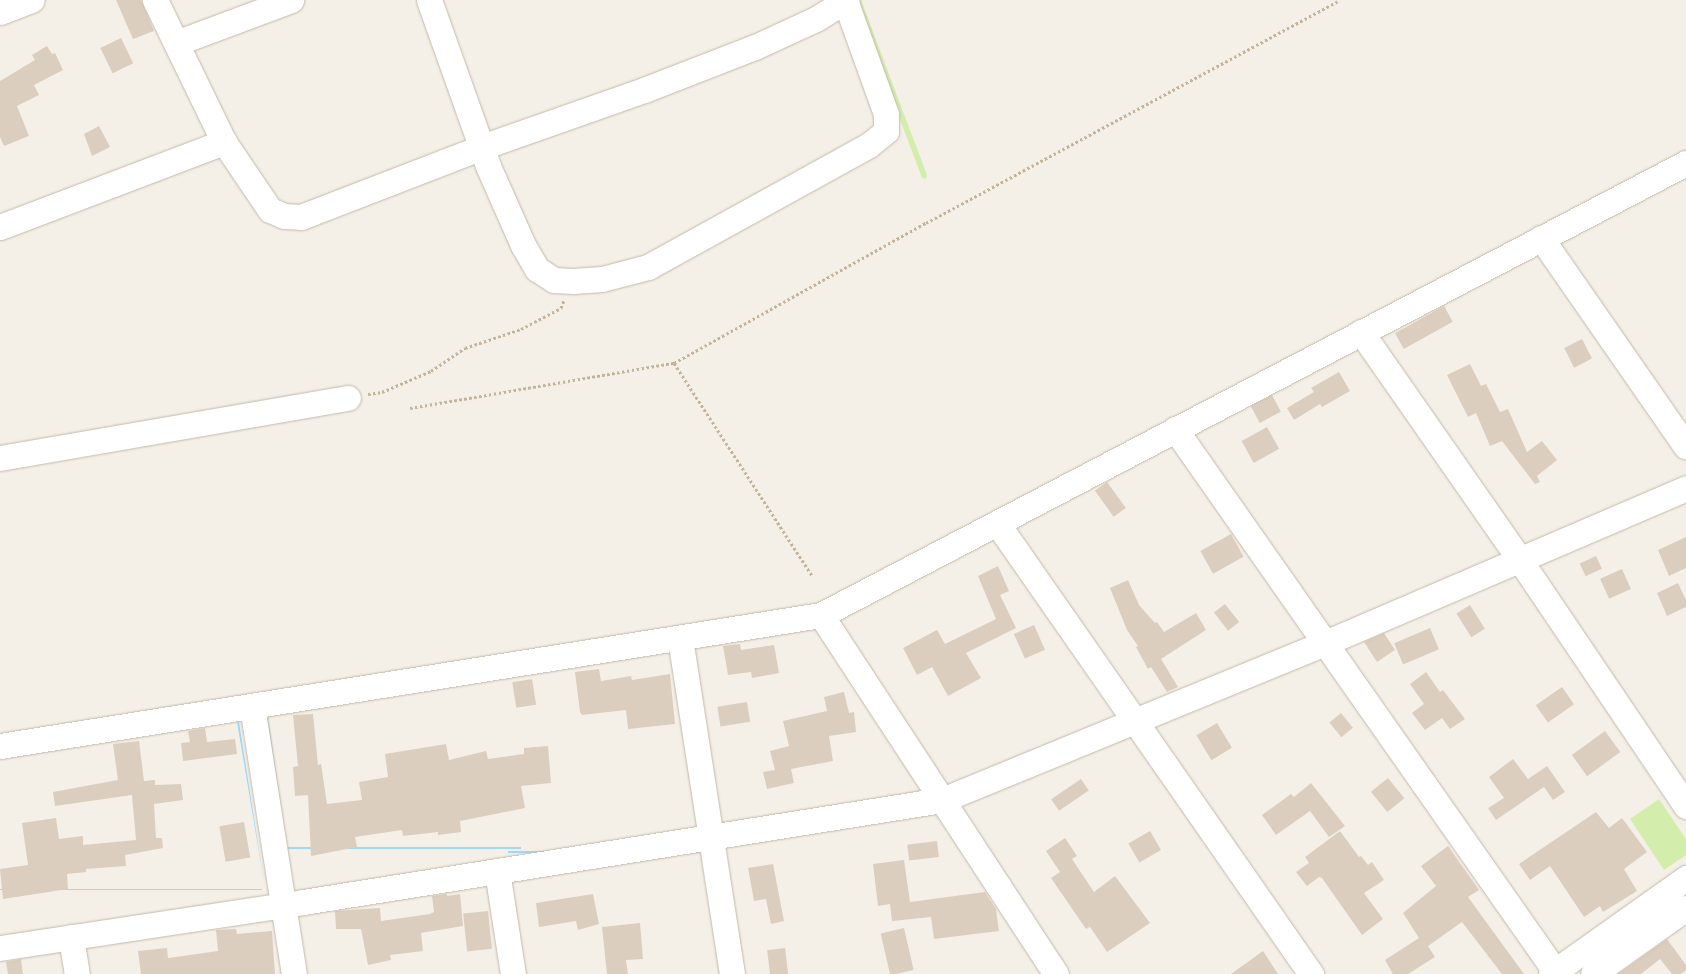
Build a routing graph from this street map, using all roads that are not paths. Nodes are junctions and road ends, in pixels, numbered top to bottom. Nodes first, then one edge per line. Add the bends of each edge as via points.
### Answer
1 (32, 0) edge
2 (155, 0) edge
3 (291, 0) edge
4 (430, 0) edge
5 (846, 0) edge
6 (0, 12) edge
7 (176, 43) junction
8 (224, 142) junction
9 (482, 148) junction
10 (1686, 163) edge
11 (0, 227) edge
12 (1542, 238) junction
13 (1361, 332) junction
14 (348, 398) road end
15 (1174, 429) junction
16 (1686, 447) edge
17 (0, 458) edge
18 (1686, 488) edge
19 (997, 523) junction
20 (1520, 560) junction
21 (821, 615) junction
22 (680, 638) junction
23 (1325, 643) junction
24 (252, 706) junction
25 (1136, 722) junction
26 (0, 746) edge
27 (942, 800) junction
28 (1686, 806) edge
29 (711, 836) junction
30 (497, 871) junction
31 (1686, 878) edge
32 (284, 905) junction
33 (1686, 908) edge
34 (71, 937) junction
35 (0, 948) edge
36 (1554, 973) edge
37 (77, 974) edge
38 (294, 974) edge
39 (513, 974) edge
40 (732, 974) edge
41 (1056, 974) edge
42 (1311, 974) edge
43 (1592, 974) edge

1 - 6 street
2 - 7 street
3 - 7 street
4 - 9 street
5 - 9 street via 816,19 755,47
5 - 9 street via 886,114 886,130 869,145 648,267 602,279 573,282 554,280 537,269 519,237
7 - 8 street
8 - 9 street via 270,210 293,217 301,217
8 - 11 street
10 - 12 street
12 - 13 street
12 - 16 street
13 - 15 street
13 - 20 street
14 - 17 street
15 - 19 street
15 - 23 street
18 - 20 street
19 - 21 street
19 - 25 street
20 - 23 street
20 - 28 street
21 - 22 street
21 - 27 street
22 - 24 street
22 - 29 street
23 - 25 street
23 - 36 street
24 - 26 street
24 - 32 street
25 - 27 street
25 - 42 street
27 - 29 street
27 - 41 street
29 - 30 street
29 - 40 street
30 - 32 street
30 - 39 street
31 - 36 street
32 - 34 street
32 - 38 street
33 - 43 street
34 - 35 street
34 - 37 street

